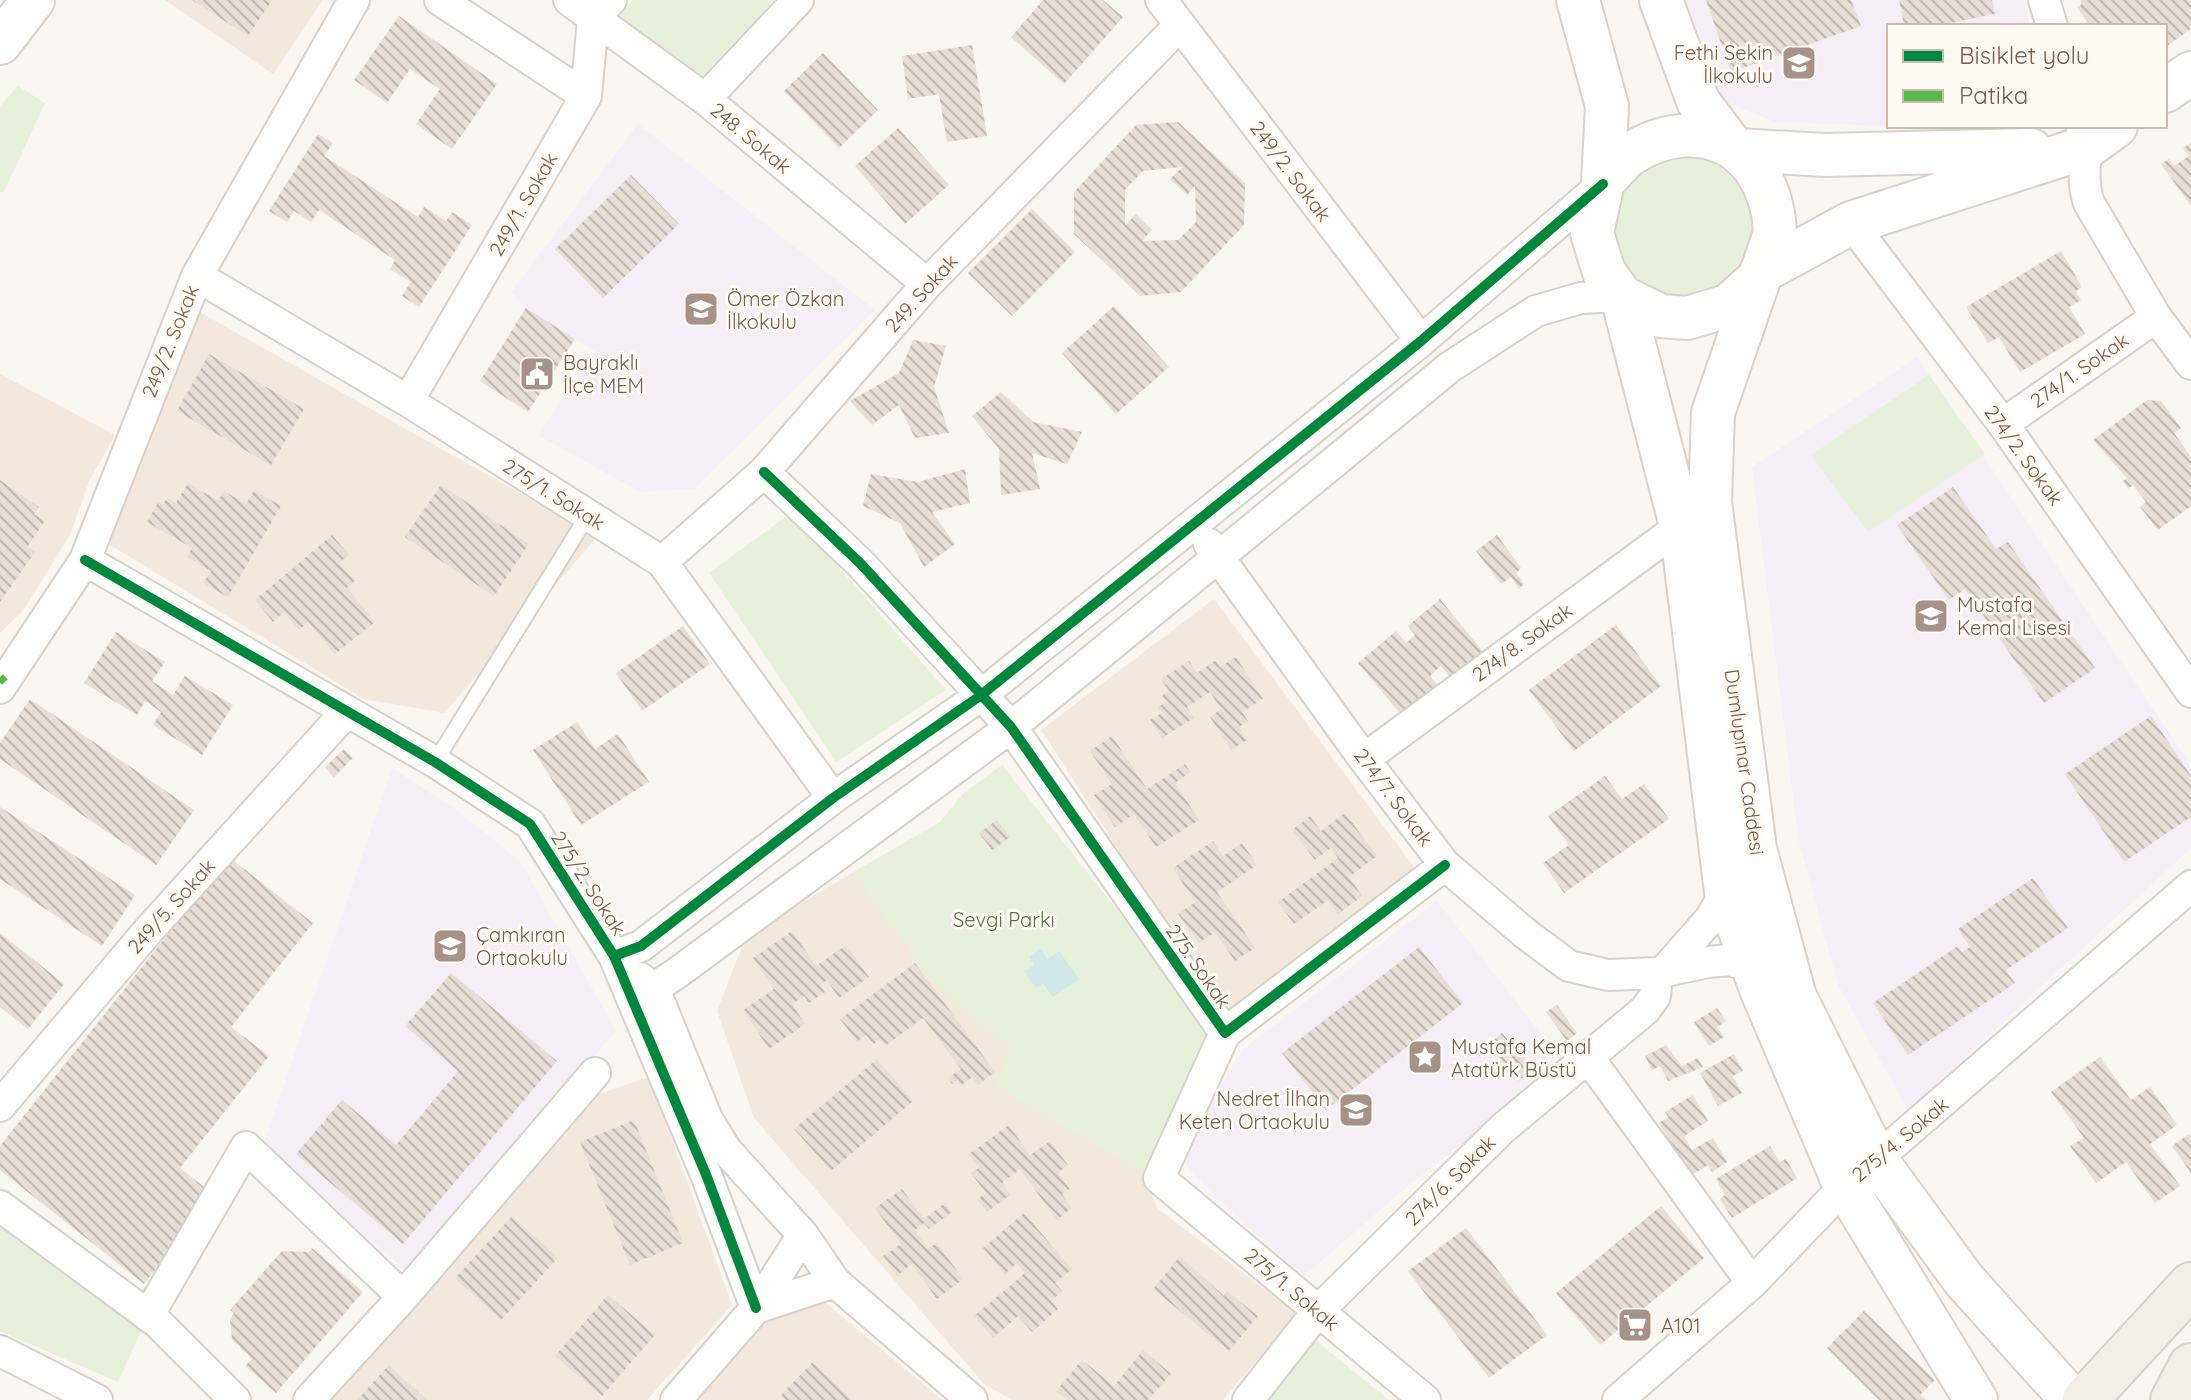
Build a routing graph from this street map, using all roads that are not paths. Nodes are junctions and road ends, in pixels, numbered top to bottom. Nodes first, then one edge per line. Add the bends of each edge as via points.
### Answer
1 (33, 0) edge
2 (354, 0) edge
3 (440, 0) edge
4 (569, 0) edge
5 (798, 0) edge
6 (1161, 0) edge
7 (1578, 0) edge
8 (1661, 0) edge
9 (2044, 0) edge
10 (602, 9) edge
11 (2051, 24) edge
12 (1180, 25) junction
13 (0, 43) edge
14 (2191, 73) edge
15 (2167, 90) edge
16 (586, 96) junction
17 (705, 99) junction
18 (2090, 137) edge
19 (1734, 147) junction
20 (1603, 183) junction
21 (1851, 223) junction
22 (197, 276) junction
23 (1760, 276) junction
24 (927, 284) junction
25 (1622, 296) junction
26 (2156, 317) junction
27 (1421, 341) junction
28 (2191, 364) edge
29 (408, 401) junction
30 (2003, 424) junction
31 (764, 472) junction
32 (588, 515) junction
33 (1195, 525) junction
34 (1681, 526) junction
35 (1220, 558) junction
36 (85, 560) junction
37 (662, 562) junction
38 (2, 682) edge
39 (2191, 692) edge
40 (980, 696) junction
41 (347, 711) junction
42 (1011, 727) junction
43 (1364, 759) junction
44 (435, 762) junction
45 (833, 798) junction
46 (1445, 865) junction
47 (2191, 886) edge
48 (1726, 892) junction
49 (614, 956) junction
50 (1753, 967) junction
51 (1661, 971) junction
52 (643, 996) junction
53 (1225, 1033) junction
54 (1588, 1057) junction
55 (595, 1073) dead end
56 (0, 1106) edge
57 (1861, 1173) junction
58 (0, 1206) edge
59 (803, 1235) junction
60 (835, 1282) junction
61 (1752, 1283) junction
62 (2191, 1285) edge
63 (403, 1297) junction
64 (756, 1308) junction
65 (1318, 1311) junction
66 (148, 1316) junction
67 (0, 1351) edge
68 (2191, 1366) edge
69 (97, 1400) edge
70 (235, 1400) edge
71 (309, 1400) edge
72 (676, 1400) edge
73 (972, 1400) edge
74 (1248, 1400) edge
75 (1425, 1400) edge
76 (1618, 1400) edge
77 (1976, 1400) edge
78 (2072, 1400) edge
79 (2085, 1400) edge
80 (2173, 1400) edge

1 - 13 main road
2 - 22 street, 249/2. Sokak
3 - 16 street
4 - 10 street, 248. Sokak
5 - 17 street
6 - 12 street, 249/2. Sokak
7 - 20 main road via 1607,106
8 - 19 main road via 1698,101
9 - 11 street
10 - 16 street, 249/1. Sokak
10 - 17 street, 248. Sokak
12 - 24 street, 249. Sokak
12 - 27 street, 249/2. Sokak
14 - 15 main road
16 - 29 street, 249/1. Sokak
17 - 24 street, 248. Sokak
18 - 19 main road via 1825,155
18 - 21 main road
18 - 26 street via 2083,189
19 - 20 main road via 1698,138 1663,140 1628,156
19 - 23 main road via 1765,181 1774,207 1775,233
20 - 25 main road via 1592,233 1604,272
20 - 27 street
21 - 23 main road
21 - 30 street, 274/2. Sokak
22 - 29 street, 275/1. Sokak
22 - 36 street, 249/2. Sokak
23 - 25 main road via 1728,306 1687,318 1661,316
23 - 57 main road, Dumlupınar Caddesi via 1713,413 1710,502 1755,849 1795,997
24 - 31 street, 249. Sokak
25 - 34 main road, Dumlupınar Caddesi
25 - 35 street via 1581,298 1536,311 1450,367
26 - 28 street
26 - 30 street, 274/1. Sokak
27 - 33 street
29 - 32 street, 275/1. Sokak
30 - 39 street, 274/2. Sokak
31 - 37 street, 249. Sokak
31 - 40 street, 275. Sokak via 860,563
32 - 37 street, 275/1. Sokak
32 - 44 lane
33 - 35 street, 274/7. Sokak
33 - 40 street
34 - 43 street, 274/8. Sokak
34 - 48 main road, Dumlupınar Caddesi
35 - 42 street
35 - 43 street, 274/7. Sokak
36 - 38 street, 249/2. Sokak
36 - 41 street, 275/2. Sokak
37 - 45 street, 275/1. Sokak
40 - 42 street, 275. Sokak
40 - 45 street
41 - 44 street, 275/2. Sokak
41 - 56 street, 249/5. Sokak via 148,931
42 - 52 street
42 - 53 street, 275. Sokak
43 - 46 street, 274/7. Sokak
44 - 49 street, 275/2. Sokak via 530,824
45 - 49 street via 641,946
46 - 51 street, 274/7. Sokak via 1569,966 1608,975
46 - 53 street, 275. Sokak
47 - 57 street, 275/4. Sokak
48 - 50 main road, Dumlupınar Caddesi
48 - 51 street via 1710,919
49 - 52 street, 275/2. Sokak
50 - 51 street, 274/7. Sokak via 1729,960
50 - 57 main road, Dumlupınar Caddesi
51 - 54 street, 274/6. Sokak via 1645,1010
52 - 59 street, 275/2. Sokak via 726,1150
52 - 64 street, 275/2. Sokak
53 - 65 street, 275/1. Sokak via 1159,1178
54 - 61 street
54 - 65 street, 274/6. Sokak via 1502,1129
55 - 63 street
57 - 61 street, 275/4. Sokak
57 - 77 main road, Dumlupınar Caddesi
57 - 78 main road, Dumlupınar Caddesi
58 - 66 street
59 - 60 street, 275/2. Sokak
59 - 64 street
60 - 64 street
60 - 73 street, 275/2. Sokak
61 - 76 street, 275/4. Sokak
62 - 79 main road
63 - 66 street via 246,1147
63 - 71 street
64 - 72 street
65 - 74 street, 274/6. Sokak
65 - 75 street, 275/1. Sokak
66 - 70 street
67 - 69 street
68 - 80 main road

